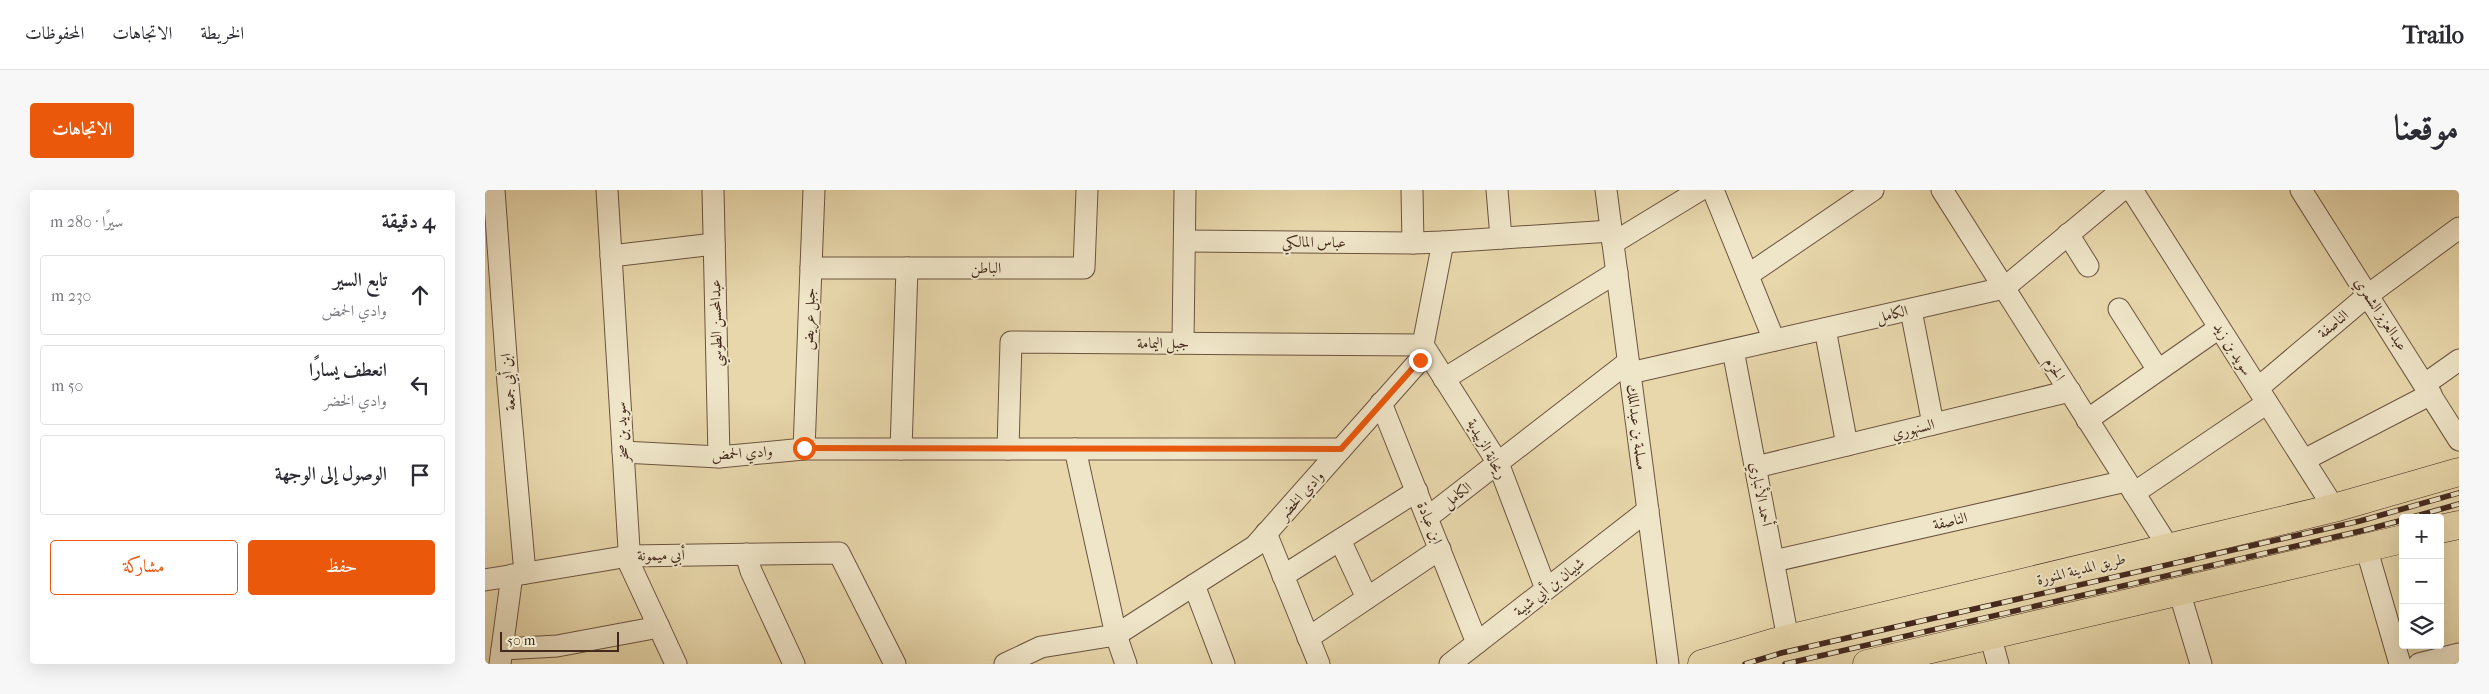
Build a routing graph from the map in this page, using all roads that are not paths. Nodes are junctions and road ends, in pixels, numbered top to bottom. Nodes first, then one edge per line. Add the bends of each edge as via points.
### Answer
1 (607, 190) edge
2 (713, 190) edge
3 (814, 190) edge
4 (1087, 190) edge
5 (1185, 190) edge
6 (1412, 190) edge
7 (1497, 190) edge
8 (1606, 190) edge
9 (1700, 190) edge
10 (1713, 190) edge
11 (1873, 190) edge
12 (1942, 190) edge
13 (2122, 190) edge
14 (2132, 190) edge
15 (2301, 190) edge
16 (496, 191) edge
17 (2459, 228) edge
18 (2068, 234) junction
19 (1612, 237) junction
20 (1501, 238) junction
21 (1185, 240) junction
22 (1443, 242) junction
23 (1413, 243) junction
24 (715, 244) junction
25 (611, 256) junction
26 (2089, 266) dead end
27 (811, 268) junction
28 (907, 268) junction
29 (1617, 272) junction
30 (1748, 275) junction
31 (2004, 288) junction
32 (2368, 295) junction
33 (2119, 309) dead end
34 (1911, 310) junction
35 (2219, 328) junction
36 (1825, 329) junction
37 (1774, 340) junction
38 (1183, 343) junction
39 (1423, 345) junction
40 (1733, 350) junction
41 (2459, 360) edge
42 (1629, 367) junction
43 (2158, 370) junction
44 (1445, 379) junction
45 (2428, 389) junction
46 (2070, 392) junction
47 (2263, 396) junction
48 (1381, 403) junction
49 (2087, 420) junction
50 (1933, 424) junction
51 (2459, 440) edge
52 (1847, 445) junction
53 (804, 448) junction
54 (901, 448) junction
55 (1008, 449) junction
56 (1075, 449) junction
57 (1341, 449) junction
58 (623, 452) junction
59 (719, 457) junction
60 (2304, 460) junction
61 (1498, 463) junction
62 (1755, 467) junction
63 (2459, 472) edge
64 (2130, 487) junction
65 (1417, 491) junction
66 (2334, 508) junction
67 (1648, 510) junction
68 (1428, 517) junction
69 (2459, 525) edge
70 (2444, 529) edge
71 (1266, 534) junction
72 (1340, 540) junction
73 (2399, 540) edge
74 (2366, 547) junction
75 (2169, 548) junction
76 (1440, 549) junction
77 (746, 554) junction
78 (629, 556) junction
79 (1774, 561) junction
80 (519, 574) junction
81 (1283, 576) junction
82 (485, 580) edge
83 (1195, 585) junction
84 (1546, 589) junction
85 (2179, 591) junction
86 (1367, 598) junction
87 (659, 626) junction
88 (1116, 635) junction
89 (1990, 635) junction
90 (1308, 638) junction
91 (1788, 639) junction
92 (1477, 643) junction
93 (2459, 654) edge
94 (562, 655) edge
95 (501, 656) edge
96 (677, 664) edge
97 (794, 664) edge
98 (895, 664) edge
99 (1007, 664) edge
100 (1126, 664) edge
101 (1224, 664) edge
102 (1319, 664) edge
103 (1450, 664) edge
104 (1668, 664) edge
105 (1702, 664) edge
106 (1867, 664) edge
107 (1998, 664) edge
108 (2201, 664) edge
109 (2400, 664) edge
110 (2419, 664) edge

1 - 25 street, سويد بن صخر
2 - 24 street, عبدالمحسن الطوسي
3 - 27 street, جبل عريض
4 - 28 street, الباطن via 1084,268
5 - 21 street
6 - 23 street
7 - 20 street
8 - 19 street, مسلمة بن عبدالملك
9 - 19 street
10 - 30 street
11 - 30 street
12 - 31 street, الحزم
13 - 18 street, الكامل
14 - 35 street, سويد بن زيد
15 - 32 street, عبدالعزيز الشمري
16 - 80 street, ابن أبي جمعة
17 - 32 street, الناصفة
18 - 26 street
18 - 31 street, الكامل
19 - 20 street
19 - 29 street, مسلمة بن عبدالملك
20 - 22 street
21 - 23 street, عباس المالكي
21 - 38 street
22 - 23 street, عباس المالكي
22 - 39 street, وادي الخضر
24 - 25 street
24 - 59 street, عبدالمحسن الطوسي
25 - 58 street, سويد بن صخر
27 - 28 street, الباطن
27 - 53 street, جبل عريض
28 - 54 street
29 - 42 street, مسلمة بن عبدالملك
29 - 44 street
30 - 37 street
31 - 34 street, الكامل
31 - 46 street, الحزم
32 - 45 street, عبدالعزيز الشمري
32 - 47 street, الناصفة
33 - 43 street
34 - 36 street, الكامل
34 - 50 street
35 - 43 street
35 - 47 street, سويد بن زيد
36 - 37 street, الكامل
36 - 52 street
37 - 40 street, الكامل
38 - 39 street, جبل اليمامة
38 - 55 street, جبل اليمامة via 1011,342
39 - 44 street, ريحانة الزبيدية
39 - 48 street, وادي الخضر via 1420,360
40 - 42 street, الكامل
40 - 62 street, أحمد الأنباري
41 - 45 street
42 - 61 street, الكامل
42 - 67 street, مسلمة بن عبدالملك
43 - 49 street
44 - 61 street, ريحانة الزبيدية
45 - 51 street, عبدالعزيز الشمري
45 - 60 street
46 - 49 street, الحزم
46 - 50 street, السنهوري
47 - 60 street, سويد بن زيد
47 - 64 street, الناصفة
48 - 57 street, وادي الخضر
48 - 65 street, ابن عبادة
49 - 64 street, الحزم
50 - 52 street, السنهوري
52 - 62 street, السنهوري
53 - 54 street, وادي الحمض
53 - 59 street, وادي الحمض
54 - 55 street, وادي الحمض
55 - 56 street, وادي الحمض
56 - 57 street, وادي الحمض
56 - 88 street
57 - 71 street, وادي الخضر
58 - 59 street, وادي الحمض
58 - 78 street, سويد بن صخر
60 - 66 street, سويد بن زيد
61 - 68 street, الكامل
61 - 84 street, ريحانة الزبيدية
62 - 79 street, أحمد الأنباري
63 - 66 main road, طريق المدينة المنورة
64 - 75 street, الحزم
64 - 79 street, الناصفة
65 - 68 street, ابن عبادة
65 - 72 street
66 - 75 main road, طريق المدينة المنورة
67 - 84 street, شيبان بن أبي شيبة
67 - 104 street, مسلمة بن عبدالملك
68 - 76 street, ابن عبادة
69 - 70 main road
71 - 81 street
71 - 83 street, وادي الخضر via 1255,546
72 - 81 street
72 - 86 street
73 - 74 main road
74 - 85 main road
74 - 109 street
75 - 91 main road, طريق المدينة المنورة
76 - 86 street
76 - 92 street, ابن عبادة
77 - 78 street, أبي ميمونة
77 - 97 street
77 - 98 street, أبي ميمونة via 839,553
78 - 80 street, أبي ميمونة
78 - 87 street, سويد بن صخر via 630,565
79 - 91 street, أحمد الأنباري
80 - 82 street, أبي ميمونة
80 - 95 street, ابن أبي جمعة
81 - 90 street
83 - 88 street, وادي الخضر
83 - 101 street
84 - 92 street, شيبان بن أبي شيبة
85 - 89 main road
85 - 108 street
86 - 90 street
87 - 94 street
87 - 96 street, سويد بن صخر
88 - 99 street, وادي الخضر via 1041,647
88 - 100 street
89 - 106 main road
89 - 107 street
90 - 102 street
91 - 105 main road, طريق المدينة المنورة
92 - 103 street, شيبان بن أبي شيبة
93 - 110 street
94 - 95 street

